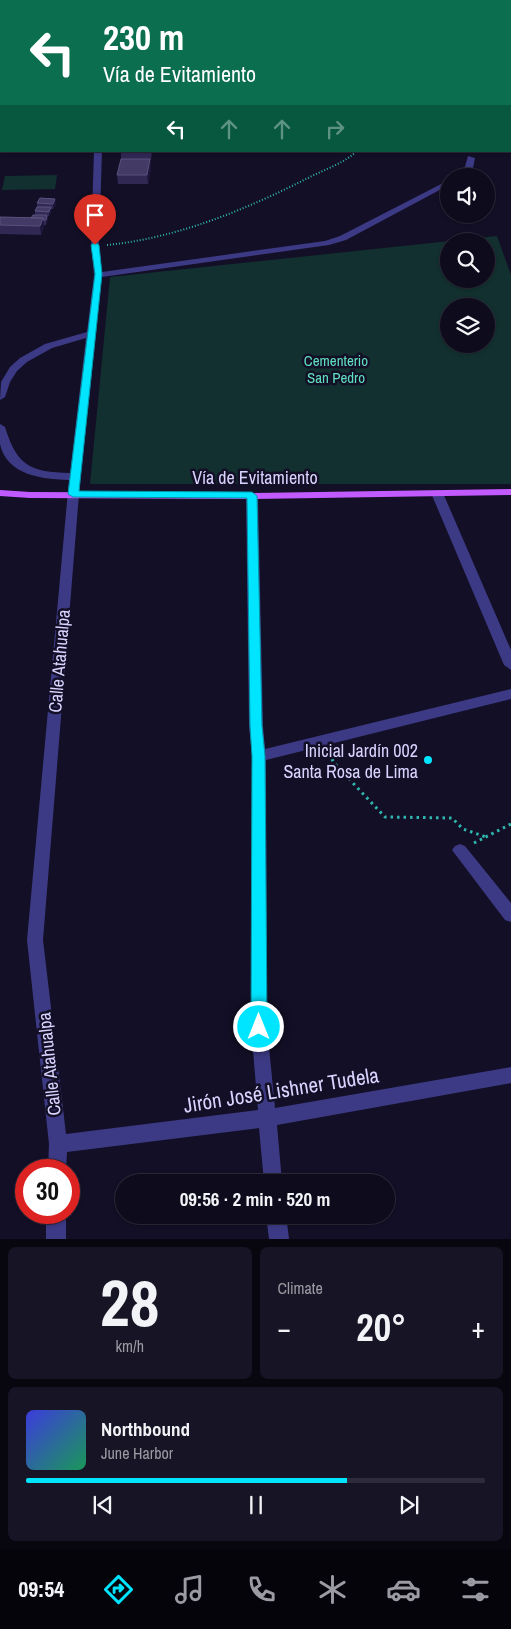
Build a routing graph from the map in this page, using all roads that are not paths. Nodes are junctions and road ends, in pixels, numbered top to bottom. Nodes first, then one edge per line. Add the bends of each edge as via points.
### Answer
1 (98, 152) edge
2 (472, 158) dead end
3 (469, 168) edge
4 (440, 187) edge
5 (98, 274) junction
6 (92, 334) junction
7 (0, 397) edge
8 (0, 427) edge
9 (75, 477) junction
10 (437, 492) junction
11 (511, 492) edge
12 (0, 493) edge
13 (73, 494) junction
14 (252, 496) junction
15 (511, 665) edge
16 (511, 694) edge
17 (259, 756) junction
18 (460, 850) road end
19 (511, 915) edge
20 (511, 1075) edge
21 (267, 1118) junction
22 (58, 1144) junction
23 (57, 1159) edge
24 (272, 1174) edge
25 (56, 1224) edge
26 (277, 1224) edge
27 (56, 1239) edge
28 (279, 1239) edge

1 - 5 street, Calle Atahualpa via 95,245
2 - 3 street
4 - 5 street via 343,238 326,243
5 - 6 street, Calle Atahualpa
6 - 7 street via 36,349 17,364
6 - 9 street, Calle Atahualpa
8 - 9 street via 12,457 23,470 38,476
9 - 13 street, Calle Atahualpa
10 - 11 main road, Vía de Evitamiento
10 - 14 main road, Vía de Evitamiento
10 - 15 street
12 - 13 main road, Vía de Evitamiento
13 - 14 main road, Vía de Evitamiento
13 - 22 street, Calle Atahualpa via 35,940
14 - 17 street
16 - 17 street
17 - 21 street via 259,1027
18 - 19 street
20 - 21 street, Jirón José Lishner Tudela
21 - 22 street, Jirón José Lishner Tudela
21 - 24 street
22 - 23 street, Calle Atahualpa
25 - 27 street
26 - 28 street

